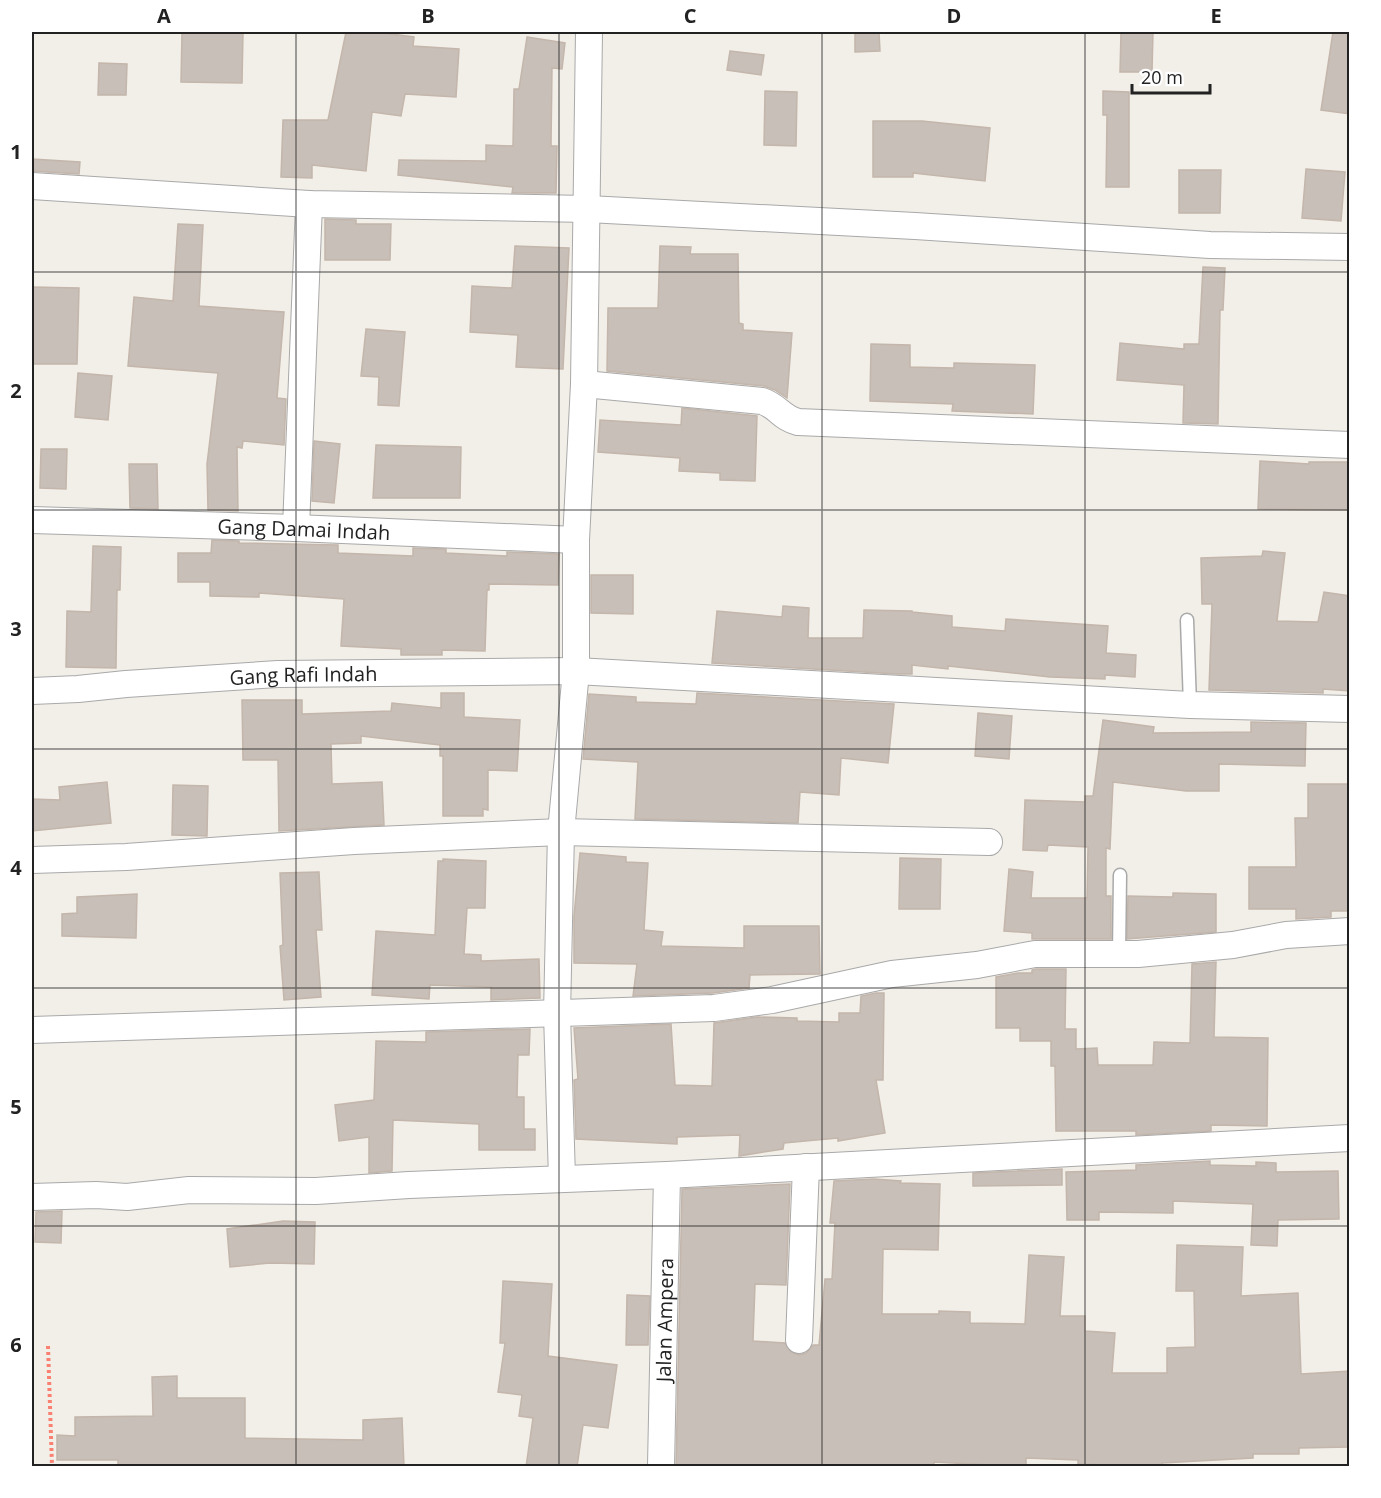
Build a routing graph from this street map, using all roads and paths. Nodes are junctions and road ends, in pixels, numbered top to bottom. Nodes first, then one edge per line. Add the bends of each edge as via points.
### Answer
1 (589, 32) edge
2 (32, 186) edge
3 (309, 204) junction
4 (588, 209) junction
5 (1350, 247) edge
6 (584, 384) junction
7 (1350, 445) edge
8 (32, 520) edge
9 (296, 528) junction
10 (576, 540) junction
11 (1187, 620) dead end
12 (576, 671) junction
13 (32, 691) edge
14 (1190, 705) junction
15 (1350, 708) edge
16 (561, 832) junction
17 (989, 842) dead end
18 (32, 860) edge
19 (1120, 875) dead end
20 (1350, 931) edge
21 (1119, 954) junction
22 (557, 1014) junction
23 (32, 1030) edge
24 (1350, 1138) edge
25 (806, 1167) junction
26 (667, 1175) junction
27 (562, 1178) junction
28 (32, 1197) edge
29 (799, 1340) dead end
30 (48, 1346) dead end
31 (52, 1467) edge
32 (661, 1467) edge

1 - 4 street
2 - 3 street
3 - 4 street
3 - 9 street
4 - 5 street via 1210,245
4 - 6 street
6 - 7 street via 762,401 798,423
6 - 10 street
8 - 9 street, Gang Damai Indah
9 - 10 street, Gang Damai Indah
10 - 12 street
11 - 14 lane
12 - 13 street, Gang Rafi Indah via 278,674
12 - 14 street, Gang Rafi Indah
12 - 16 street
14 - 15 street, Gang Rafi Indah
16 - 17 street
16 - 18 street
16 - 22 street
19 - 21 lane
20 - 21 street via 1286,934 1233,945
21 - 22 street via 1035,954 892,974 772,1000 714,1008
22 - 23 street
22 - 27 street
24 - 25 street
25 - 26 street
25 - 29 street
26 - 27 street
26 - 32 street, Jalan Ampera
27 - 28 street via 316,1191 189,1190 128,1197
30 - 31 path

